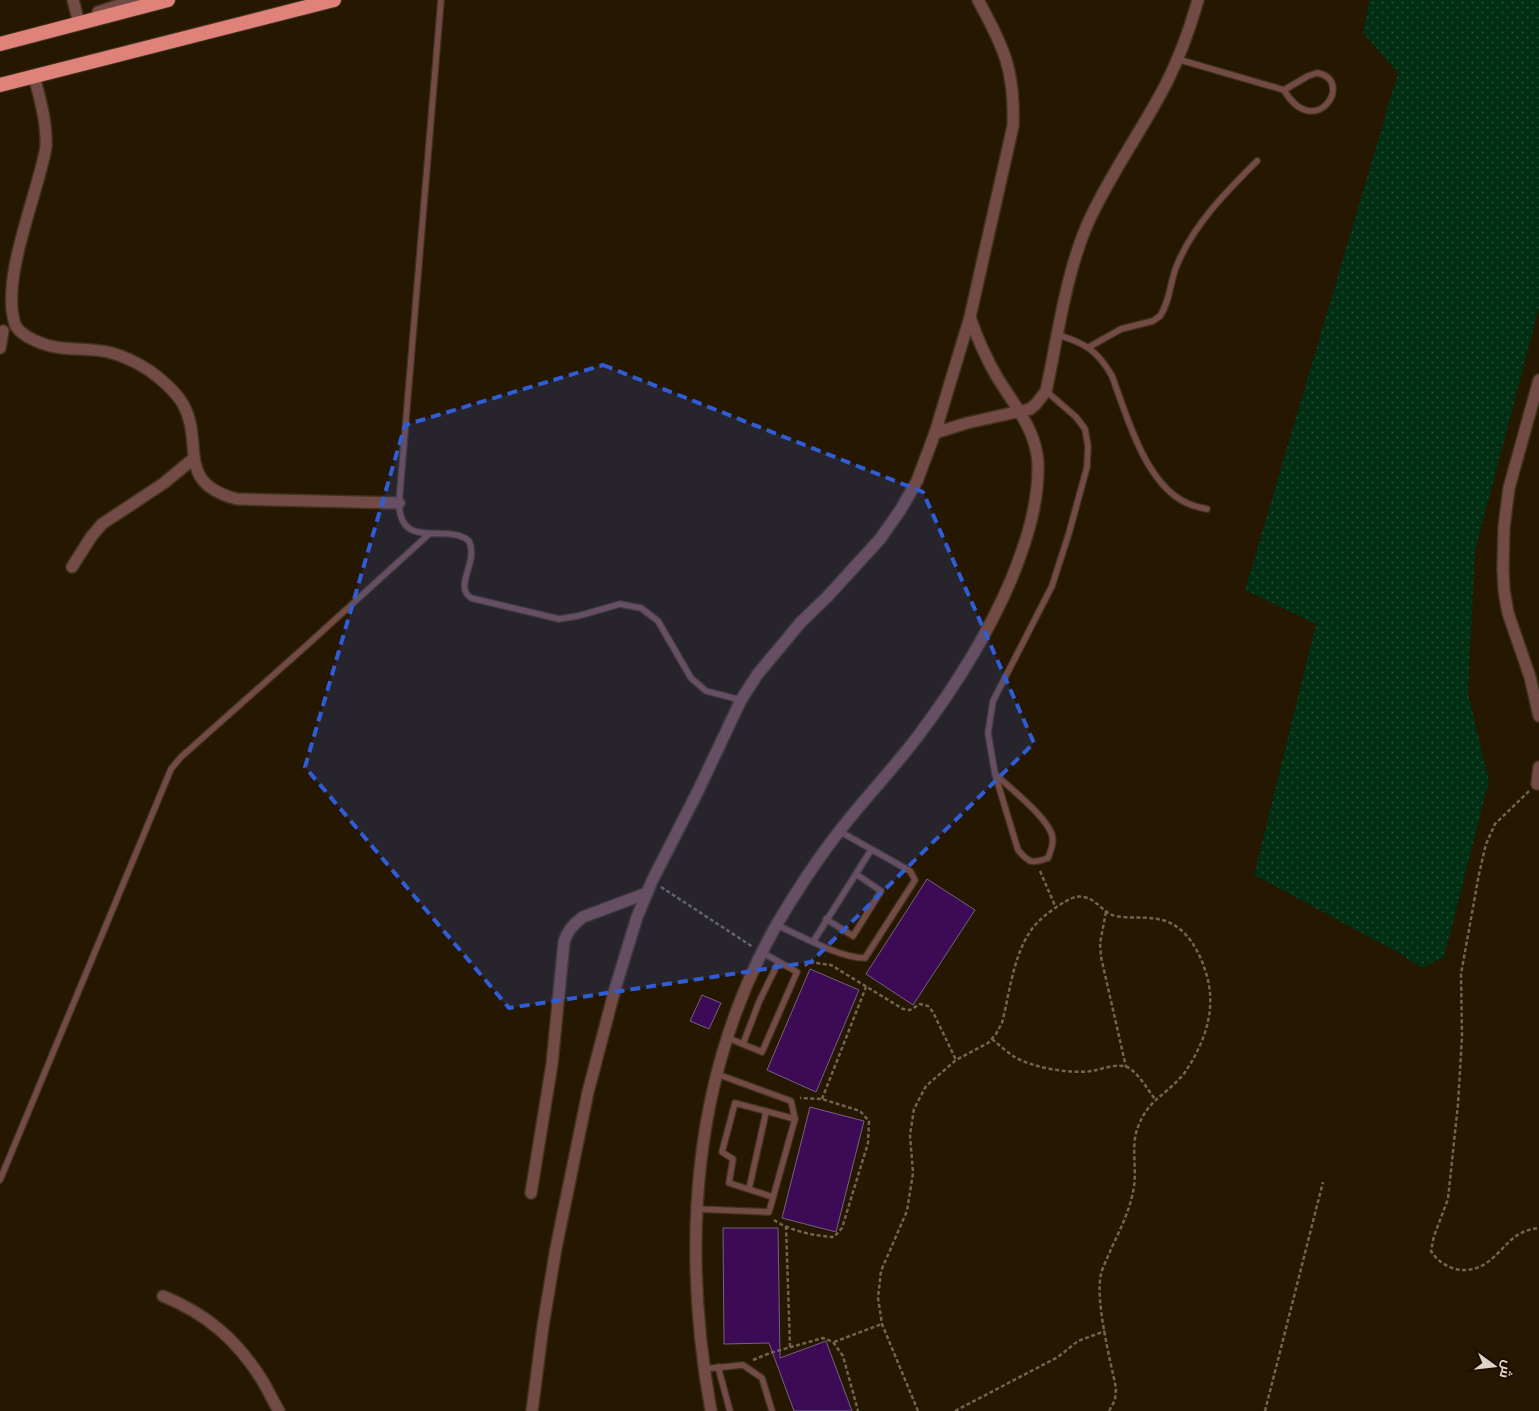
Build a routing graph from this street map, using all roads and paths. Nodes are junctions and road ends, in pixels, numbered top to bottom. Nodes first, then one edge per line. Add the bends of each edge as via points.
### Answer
1 (73, 0) edge
2 (134, 0) edge
3 (168, 0) edge
4 (334, 0) edge
5 (441, 0) edge
6 (978, 0) edge
7 (1198, 0) edge
8 (78, 19) junction
9 (4, 44) edge
10 (1177, 58) junction
11 (34, 76) junction
12 (0, 85) edge
13 (1284, 90) junction
14 (1257, 161) dead end
15 (970, 317) junction
16 (16, 326) junction
17 (2, 331) edge
18 (1058, 335) junction
19 (1089, 347) junction
20 (0, 348) edge
21 (1539, 380) edge
22 (1046, 391) junction
23 (1020, 411) junction
24 (935, 433) junction
25 (193, 459) junction
26 (399, 503) junction
27 (1207, 509) dead end
28 (428, 535) junction
29 (72, 567) dead end
30 (741, 700) junction
31 (1539, 716) edge
32 (1539, 767) edge
33 (995, 774) junction
34 (1537, 784) joint
35 (839, 831) junction
36 (872, 850) junction
37 (1037, 862) junction
38 (856, 874) junction
39 (652, 881) junction
40 (646, 893) junction
41 (1056, 908) junction
42 (1106, 912) junction
43 (826, 919) junction
44 (777, 925) junction
45 (813, 942) junction
46 (763, 953) junction
47 (778, 963) junction
48 (797, 972) junction
49 (866, 987) junction
50 (728, 1038) junction
51 (992, 1039) junction
52 (743, 1044) junction
53 (956, 1060) junction
54 (1126, 1067) junction
55 (716, 1074) junction
56 (822, 1098) junction
57 (1155, 1099) junction
58 (791, 1101) junction
59 (766, 1112) junction
60 (795, 1119) junction
61 (0, 1180) edge
62 (1323, 1182) dead end
63 (748, 1189) junction
64 (532, 1193) dead end
65 (773, 1198) junction
66 (696, 1209) junction
67 (769, 1212) junction
68 (786, 1226) junction
69 (1539, 1228) edge
70 (163, 1296) dead end
71 (882, 1324) junction
72 (1105, 1331) junction
73 (833, 1342) junction
74 (790, 1347) junction
75 (742, 1365) junction
76 (718, 1367) junction
77 (703, 1369) junction
78 (279, 1411) edge
79 (532, 1411) edge
80 (711, 1411) edge
81 (730, 1411) edge
82 (772, 1411) edge
83 (858, 1411) edge
84 (918, 1411) edge
85 (956, 1411) edge
86 (1110, 1411) edge
87 (1265, 1411) edge

1 - 8 street
2 - 8 street
3 - 9 highway
4 - 11 highway
5 - 26 lane
6 - 15 street via 1006,55 1014,102 1009,149
7 - 10 street
8 - 9 street
10 - 13 lane
10 - 18 street via 1088,225 1071,272
11 - 12 highway
11 - 16 street via 44,116 46,147 17,253 11,293
13 - 13 lane via 1297,105 1315,111 1330,102 1333,89 1330,80 1318,73
14 - 19 lane via 1218,201 1190,239 1176,266 1160,316 1153,321 1121,329
15 - 23 street via 986,356
15 - 24 street
16 - 17 street
16 - 25 street via 40,344 62,350 110,353 151,372 174,392 184,406 190,423
17 - 20 street
18 - 19 lane
18 - 22 street
19 - 27 lane via 1112,376 1142,452 1160,482 1181,500
21 - 31 street via 1509,488 1503,569 1508,613 1530,677
22 - 23 street via 1030,409
22 - 33 lane via 1086,430 1087,468 1052,586 993,701 988,733
23 - 24 street via 967,422
23 - 35 street via 1035,445 1038,480 1025,543 1000,604 980,645 954,686
24 - 30 street via 917,481 880,539 776,650
25 - 26 street via 197,471 209,486 237,499
25 - 29 street via 164,484 102,524
26 - 28 lane via 399,514 405,526
28 - 30 lane via 459,535 470,542 473,553 464,586 471,598 559,619 620,604 641,608 658,621 691,678 706,691
28 - 61 lane via 171,769
30 - 39 street
32 - 34 street
33 - 37 lane via 1018,850 1027,860
33 - 37 lane via 1042,818 1052,834 1048,858
34 - 69 path via 1495,824 1478,874 1461,974 1461,1047 1448,1199 1430,1251 1446,1266 1468,1270 1485,1264 1523,1231
35 - 36 lane
35 - 44 street
36 - 38 lane
36 - 45 lane via 910,871 915,880 865,958 855,958
37 - 41 path
38 - 43 lane
38 - 43 lane via 882,891 853,936
39 - 40 street
39 - 46 path
40 - 64 street via 583,917 566,934 552,1064
40 - 79 street via 623,962 588,1092 556,1248
41 - 42 path via 1075,897 1082,897 1090,899
41 - 51 path via 1025,938 1002,1023
42 - 54 path via 1100,957
42 - 57 path via 1114,916 1162,920 1179,928 1198,952 1208,984 1211,1001 1203,1038 1181,1078
43 - 45 lane
44 - 45 lane
44 - 46 street
46 - 47 lane
46 - 50 street
47 - 48 lane
47 - 52 lane
48 - 49 path via 809,962 831,965
48 - 52 lane via 762,1052
49 - 53 path via 903,1009 910,1010 920,1004 928,1006
49 - 56 path
50 - 52 lane
50 - 55 street
51 - 53 path
51 - 54 path via 1014,1056 1037,1065 1090,1071
53 - 71 path via 926,1086 914,1109 910,1135 913,1173 907,1211 881,1271 878,1298
54 - 57 path
55 - 58 lane
55 - 66 street
56 - 58 path
56 - 68 path via 860,1111 869,1121 868,1143 842,1228 834,1237
57 - 72 path via 1138,1127 1134,1189 1128,1212 1101,1272 1098,1289
58 - 60 lane
59 - 60 lane
59 - 63 lane
59 - 63 lane via 735,1103 722,1152 733,1159 730,1183
60 - 65 lane
62 - 87 path
63 - 65 lane
65 - 67 lane
66 - 67 lane
66 - 77 street via 697,1315
67 - 68 path via 774,1221
68 - 74 path
70 - 78 street via 184,1304 222,1331 252,1365
71 - 73 path
71 - 84 path
72 - 85 path via 1078,1341 1058,1357
72 - 86 path via 1116,1388
73 - 74 path via 822,1338
73 - 83 path via 842,1356
74 - 75 path
75 - 76 lane
75 - 82 lane via 762,1378
76 - 77 lane
76 - 81 lane
77 - 80 street

